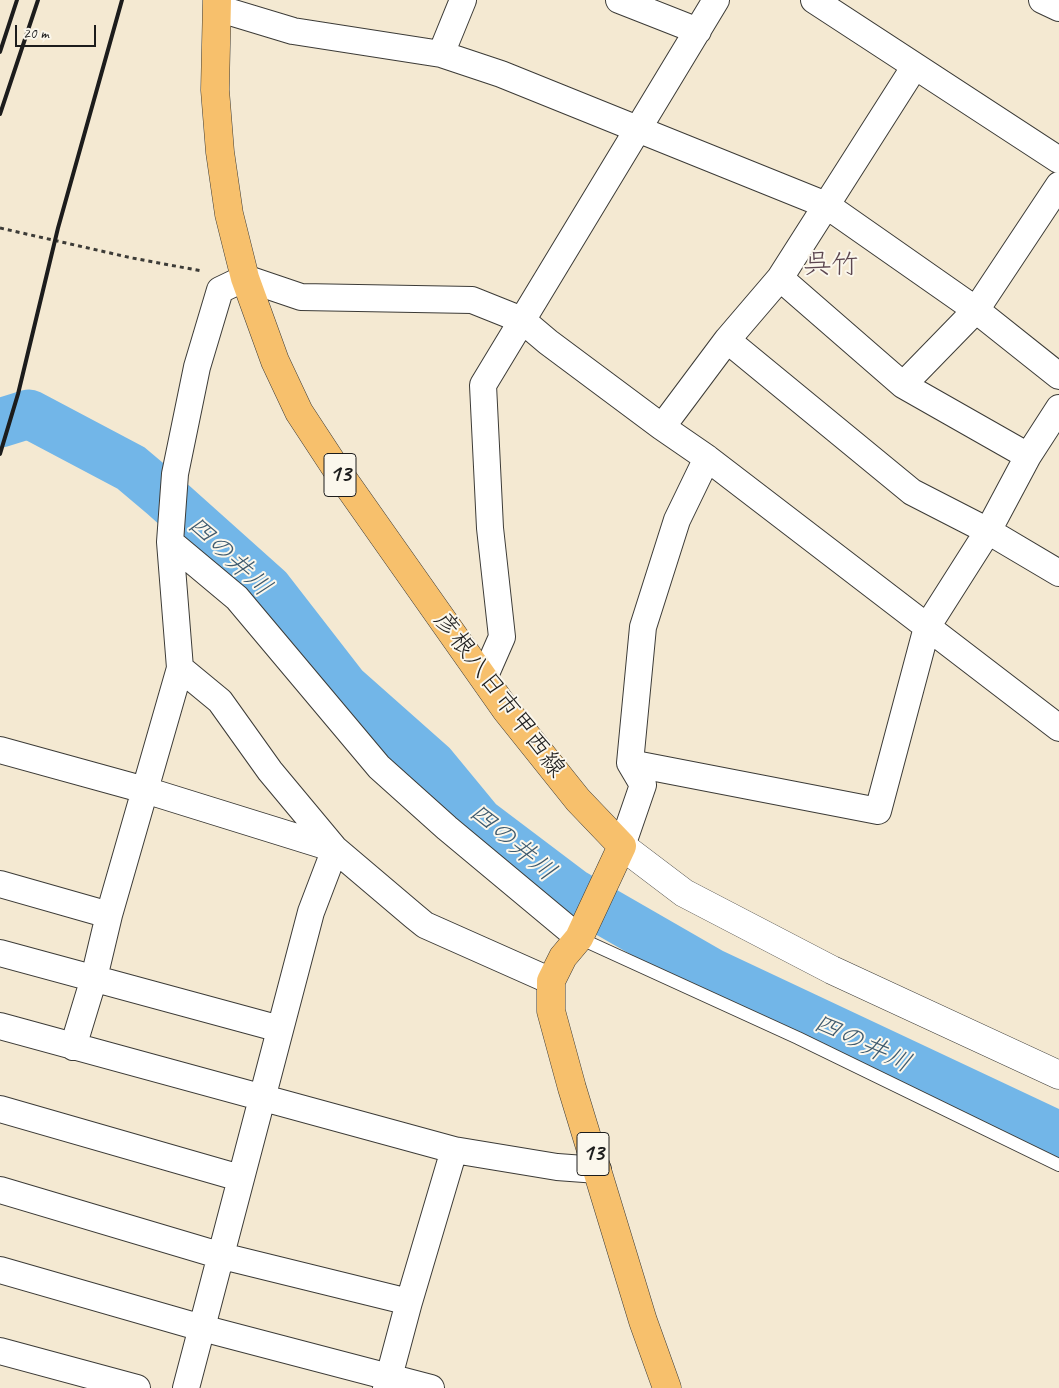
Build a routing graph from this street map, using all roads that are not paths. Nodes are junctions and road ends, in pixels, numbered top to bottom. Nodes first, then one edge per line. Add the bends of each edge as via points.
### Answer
1 (463, 0) edge
2 (619, 0) edge
3 (716, 0) edge
4 (1042, 0) edge
5 (824, 3) edge
6 (217, 4) edge
7 (1059, 8) edge
8 (698, 30) junction
9 (441, 54) junction
10 (915, 66) junction
11 (638, 130) junction
12 (1059, 160) edge
13 (1059, 185) edge
14 (826, 206) junction
15 (245, 278) junction
16 (780, 278) junction
17 (976, 310) junction
18 (522, 320) junction
19 (727, 340) junction
20 (1059, 376) edge
21 (903, 385) junction
22 (1059, 408) edge
23 (662, 428) junction
24 (1028, 456) junction
25 (707, 458) junction
26 (988, 531) junction
27 (170, 536) junction
28 (1059, 572) edge
29 (927, 627) junction
30 (180, 668) junction
31 (484, 678) junction
32 (1059, 728) edge
33 (0, 750) edge
34 (630, 763) junction
35 (145, 790) junction
36 (622, 846) junction
37 (335, 850) junction
38 (0, 884) edge
39 (109, 915) junction
40 (582, 931) junction
41 (0, 953) edge
42 (94, 978) junction
43 (551, 981) junction
44 (0, 1026) edge
45 (280, 1029) junction
46 (73, 1047) junction
47 (1059, 1075) edge
48 (262, 1099) junction
49 (0, 1109) edge
50 (454, 1150) junction
51 (1059, 1165) edge
52 (598, 1170) junction
53 (240, 1178) junction
54 (0, 1190) edge
55 (222, 1256) junction
56 (0, 1270) edge
57 (409, 1302) junction
58 (202, 1328) junction
59 (0, 1351) edge
60 (388, 1382) edge
61 (137, 1388) edge
62 (186, 1388) edge
63 (431, 1388) edge
64 (667, 1388) edge

1 - 9 street
2 - 8 street
3 - 8 street
4 - 7 street
5 - 10 street
6 - 9 street via 293,31
6 - 15 main road, 彦根八日市甲西線 / 13 via 215,90 220,152 229,214
8 - 11 street
9 - 11 street via 501,74
10 - 12 street
10 - 14 street
11 - 14 street
11 - 18 street
13 - 17 street
14 - 16 street
14 - 17 street
15 - 18 street via 301,298 472,300
15 - 27 street via 220,290 197,367 176,474
15 - 31 main road, 彦根八日市甲西線 / 13 via 275,361 299,412 338,473
16 - 19 street
16 - 21 street
17 - 20 street
17 - 21 street
18 - 23 street
18 - 31 street via 483,385 490,528 502,637
19 - 23 street
19 - 26 street via 912,492
21 - 24 street
22 - 24 street
23 - 25 street
24 - 26 street
25 - 29 street
25 - 34 street via 678,520 643,627
26 - 28 street
26 - 29 street
27 - 30 street
27 - 40 street via 237,598 379,767 447,828
29 - 32 street
29 - 34 street via 878,811
30 - 35 street
30 - 37 street via 220,701 270,771
31 - 36 main road, 彦根八日市甲西線 / 13 via 578,800
33 - 35 street
34 - 36 street via 643,785
35 - 37 street
35 - 39 street
36 - 40 main road, 13
36 - 47 street via 684,893 832,970
37 - 43 street via 425,925
37 - 45 street via 311,912
38 - 39 street
39 - 42 street
40 - 43 main road, 13
40 - 51 lane
41 - 42 street
42 - 45 street
42 - 46 street
43 - 52 main road, 13 via 551,1011
44 - 46 street
45 - 48 street
46 - 48 street
48 - 50 street
48 - 53 street
49 - 53 street
50 - 52 street
50 - 57 street
52 - 64 main road, 13 via 643,1321
53 - 55 street
54 - 55 street
55 - 57 street
55 - 58 street
56 - 58 street
57 - 60 street
58 - 60 street
58 - 62 street
59 - 61 street
60 - 63 street

